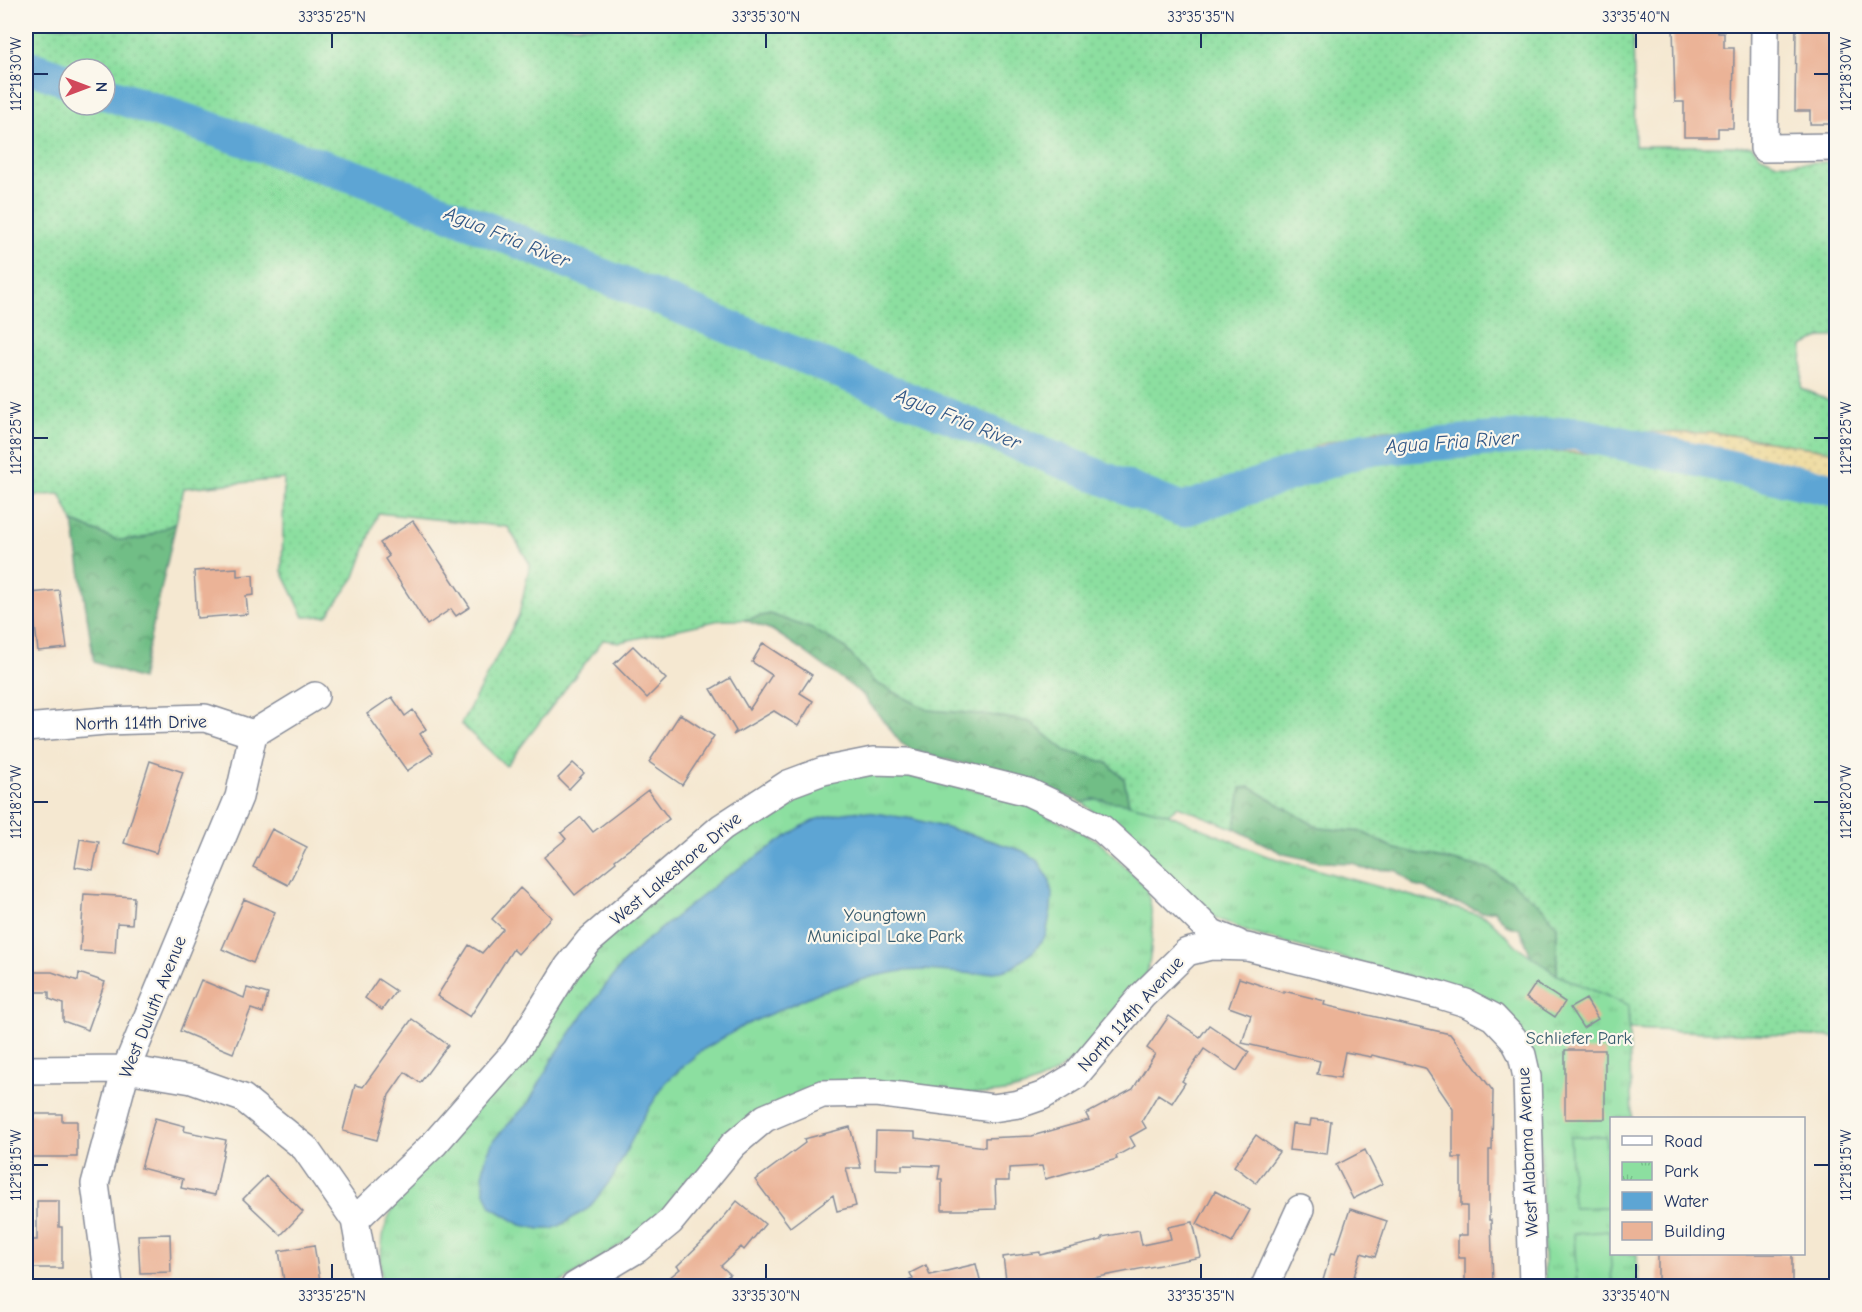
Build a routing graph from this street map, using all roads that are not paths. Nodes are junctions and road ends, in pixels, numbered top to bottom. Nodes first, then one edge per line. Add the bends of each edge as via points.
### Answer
1 (1765, 26) edge
2 (1836, 147) edge
3 (315, 696) dead end
4 (26, 728) edge
5 (253, 734) junction
6 (1247, 947) junction
7 (1501, 1024) joint
8 (126, 1069) junction
9 (26, 1070) edge
10 (1300, 1209) dead end
11 (355, 1220) junction
12 (109, 1287) edge
13 (367, 1287) edge
14 (575, 1287) edge
15 (1265, 1287) edge
16 (1533, 1287) edge

1 - 2 street via 1764,148
3 - 5 street
4 - 5 street, North 114th Drive via 205,718
5 - 8 street, West Duluth Avenue via 239,797
6 - 7 street, North 114th Avenue via 1440,995 1479,1009
6 - 11 street, West Lakeshore Drive via 1212,933 1101,828 1028,792 908,762 873,761 823,771 788,784 722,827 589,941 568,967 516,1051 434,1144
6 - 14 street, North 114th Avenue via 1211,946 1187,952 1142,996 1075,1076 1042,1096 993,1107 876,1093 822,1094 765,1118 733,1145 670,1222 637,1249
7 - 16 street, West Alabama Avenue via 1519,1048 1527,1077
8 - 9 street
8 - 11 street via 192,1080 243,1098 305,1148
8 - 12 street, West Duluth Avenue via 95,1184
10 - 15 street
11 - 13 street

